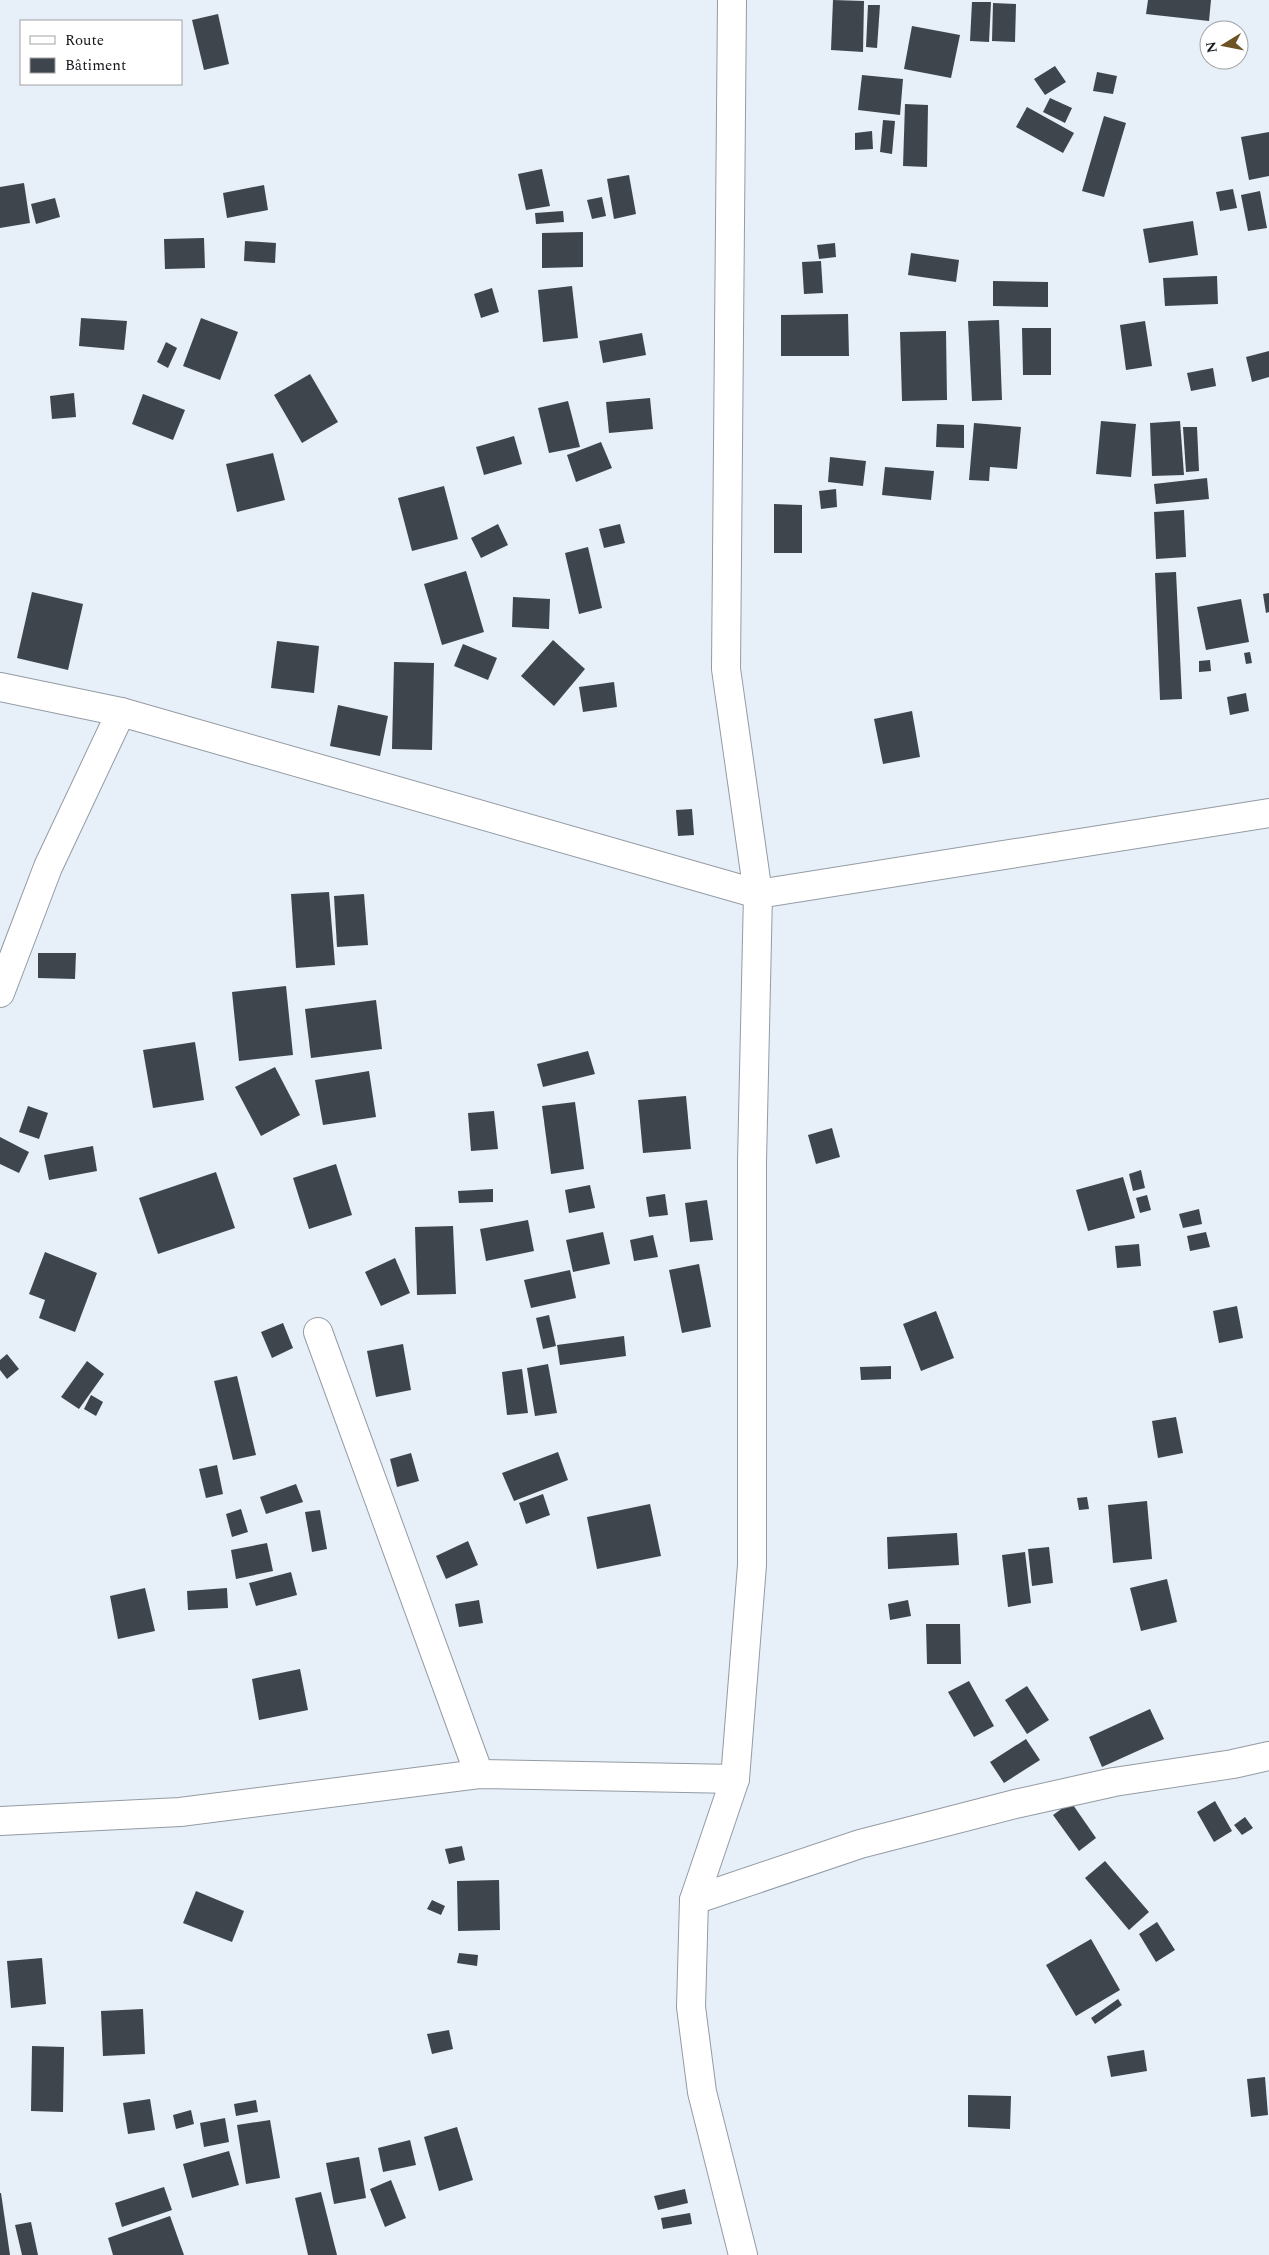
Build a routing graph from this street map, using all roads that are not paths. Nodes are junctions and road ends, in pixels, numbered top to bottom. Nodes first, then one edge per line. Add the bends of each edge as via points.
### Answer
1 (732, 0) edge
2 (0, 686) edge
3 (121, 712) junction
4 (1269, 813) edge
5 (758, 894) junction
6 (0, 993) edge
7 (318, 1332) dead end
8 (1269, 1756) edge
9 (479, 1774) junction
10 (734, 1779) junction
11 (0, 1821) edge
12 (694, 1900) junction
13 (743, 2255) edge

1 - 5 street via 726,668
2 - 3 street
3 - 5 street
3 - 6 street via 48,867
4 - 5 street
5 - 10 street via 752,1162 752,1565
7 - 9 street
8 - 12 street via 1114,1782 1016,1804 860,1844
9 - 10 street
9 - 11 street via 180,1812
10 - 12 street
12 - 13 street via 691,2007 702,2092

